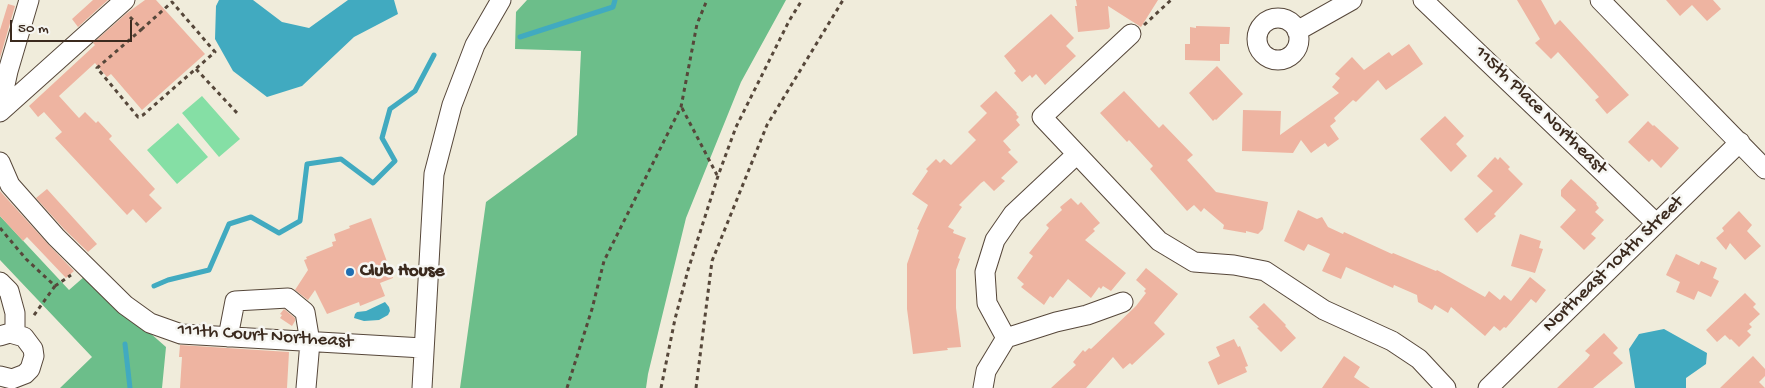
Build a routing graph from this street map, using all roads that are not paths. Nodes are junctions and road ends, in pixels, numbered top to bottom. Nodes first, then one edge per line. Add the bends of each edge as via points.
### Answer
1 (29, 0) edge
2 (501, 0) edge
3 (1352, 0) edge
4 (1423, 0) edge
5 (1600, 0) edge
6 (122, 3) edge
7 (1297, 31) dead end
8 (1131, 34) dead end
9 (0, 108) edge
10 (0, 112) edge
11 (1740, 142) junction
12 (1077, 154) junction
13 (0, 162) edge
14 (1765, 169) edge
15 (1656, 223) junction
16 (0, 282) edge
17 (1123, 302) dead end
18 (12, 336) edge
19 (228, 337) junction
20 (1006, 338) junction
21 (310, 342) junction
22 (423, 348) junction
23 (0, 376) edge
24 (306, 388) edge
25 (422, 388) edge
26 (983, 388) edge
27 (1446, 388) edge
28 (1488, 388) edge

1 - 9 street
2 - 22 street via 475,45 452,105 434,174
3 - 7 street
4 - 15 street, 115th Place Northeast
5 - 11 street
6 - 10 street
8 - 12 street via 1042,117
11 - 14 street
11 - 15 street, Northeast 104th Street
12 - 20 street via 1013,214 995,240 985,272 987,303
12 - 27 street via 1160,241 1194,262 1234,265 1265,272 1324,310 1392,341 1419,359
13 - 19 street, 111th Court Northeast via 10,186 125,306 150,323 180,334
15 - 28 street, Northeast 104th Street
16 - 18 street via 9,290 15,313
17 - 20 street
18 - 23 street via 29,342 33,363 18,378
19 - 21 street, 111th Court Northeast
19 - 21 street via 235,301 288,298 305,312
20 - 26 street via 986,371
21 - 22 street, 111th Court Northeast
21 - 24 street
22 - 25 street

